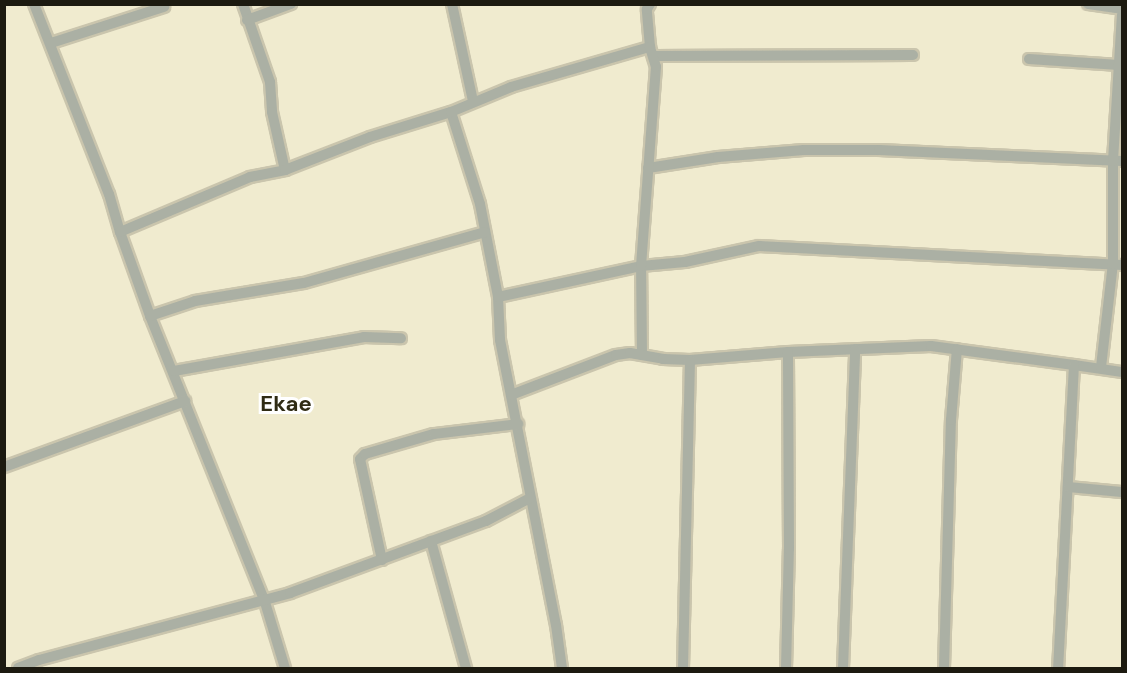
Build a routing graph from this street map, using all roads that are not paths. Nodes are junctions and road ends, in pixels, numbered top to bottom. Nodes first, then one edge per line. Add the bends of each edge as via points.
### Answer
1 (34, 4) edge
2 (243, 4) edge
3 (291, 4) edge
4 (452, 4) edge
5 (650, 4) edge
6 (1088, 4) edge
7 (164, 7) dead end
8 (1122, 9) edge
9 (1122, 15) edge
10 (247, 20) junction
11 (51, 43) junction
12 (652, 51) junction
13 (913, 56) dead end
14 (1029, 59) dead end
15 (1119, 65) junction
16 (473, 101) junction
17 (451, 112) junction
18 (1118, 161) edge
19 (648, 168) junction
20 (285, 170) junction
21 (120, 232) junction
22 (485, 232) junction
23 (1118, 265) edge
24 (641, 266) junction
25 (498, 297) junction
26 (150, 316) junction
27 (401, 338) dead end
28 (855, 349) junction
29 (957, 349) junction
30 (789, 352) junction
31 (642, 355) junction
32 (690, 360) junction
33 (1074, 365) junction
34 (1101, 368) junction
35 (174, 371) junction
36 (1122, 372) edge
37 (511, 394) junction
38 (185, 401) junction
39 (518, 424) junction
40 (4, 467) edge
41 (1068, 487) junction
42 (1122, 492) edge
43 (530, 498) junction
44 (432, 541) junction
45 (382, 561) junction
46 (264, 599) junction
47 (18, 669) edge
48 (285, 669) edge
49 (466, 669) edge
50 (562, 669) edge
51 (683, 669) edge
52 (786, 669) edge
53 (843, 669) edge
54 (944, 669) edge
55 (1058, 669) edge

1 - 11 street
2 - 10 street
3 - 10 street
4 - 16 street
5 - 12 street via 647,9
6 - 8 street
7 - 11 street
9 - 15 street
10 - 20 street via 270,82 272,112
11 - 21 street
12 - 13 street
12 - 16 street via 511,87
12 - 19 street via 656,67
14 - 15 street
15 - 18 street
16 - 17 street
17 - 20 street via 370,137
17 - 22 street via 469,162
18 - 19 street via 804,150
18 - 23 street
19 - 24 street
20 - 21 street via 250,177
21 - 26 street
22 - 25 street
22 - 26 street via 304,283 195,301
23 - 24 street via 759,246 685,262
23 - 34 street
24 - 25 street
24 - 31 street
25 - 37 street via 500,340
26 - 35 street
27 - 35 street via 364,337
28 - 29 street
28 - 30 street
28 - 53 street
29 - 33 street
29 - 54 street via 951,420
30 - 32 street
30 - 52 street
31 - 32 street
31 - 37 street via 616,355
32 - 51 street
33 - 34 street
33 - 41 street
34 - 36 street
35 - 38 street
37 - 39 street
38 - 40 street
38 - 46 street
39 - 43 street
39 - 45 street via 434,434 365,454 360,459
41 - 42 street
41 - 55 street
43 - 44 street via 486,522
43 - 50 street
44 - 45 street
44 - 49 street
45 - 46 street
46 - 47 street
46 - 48 street

